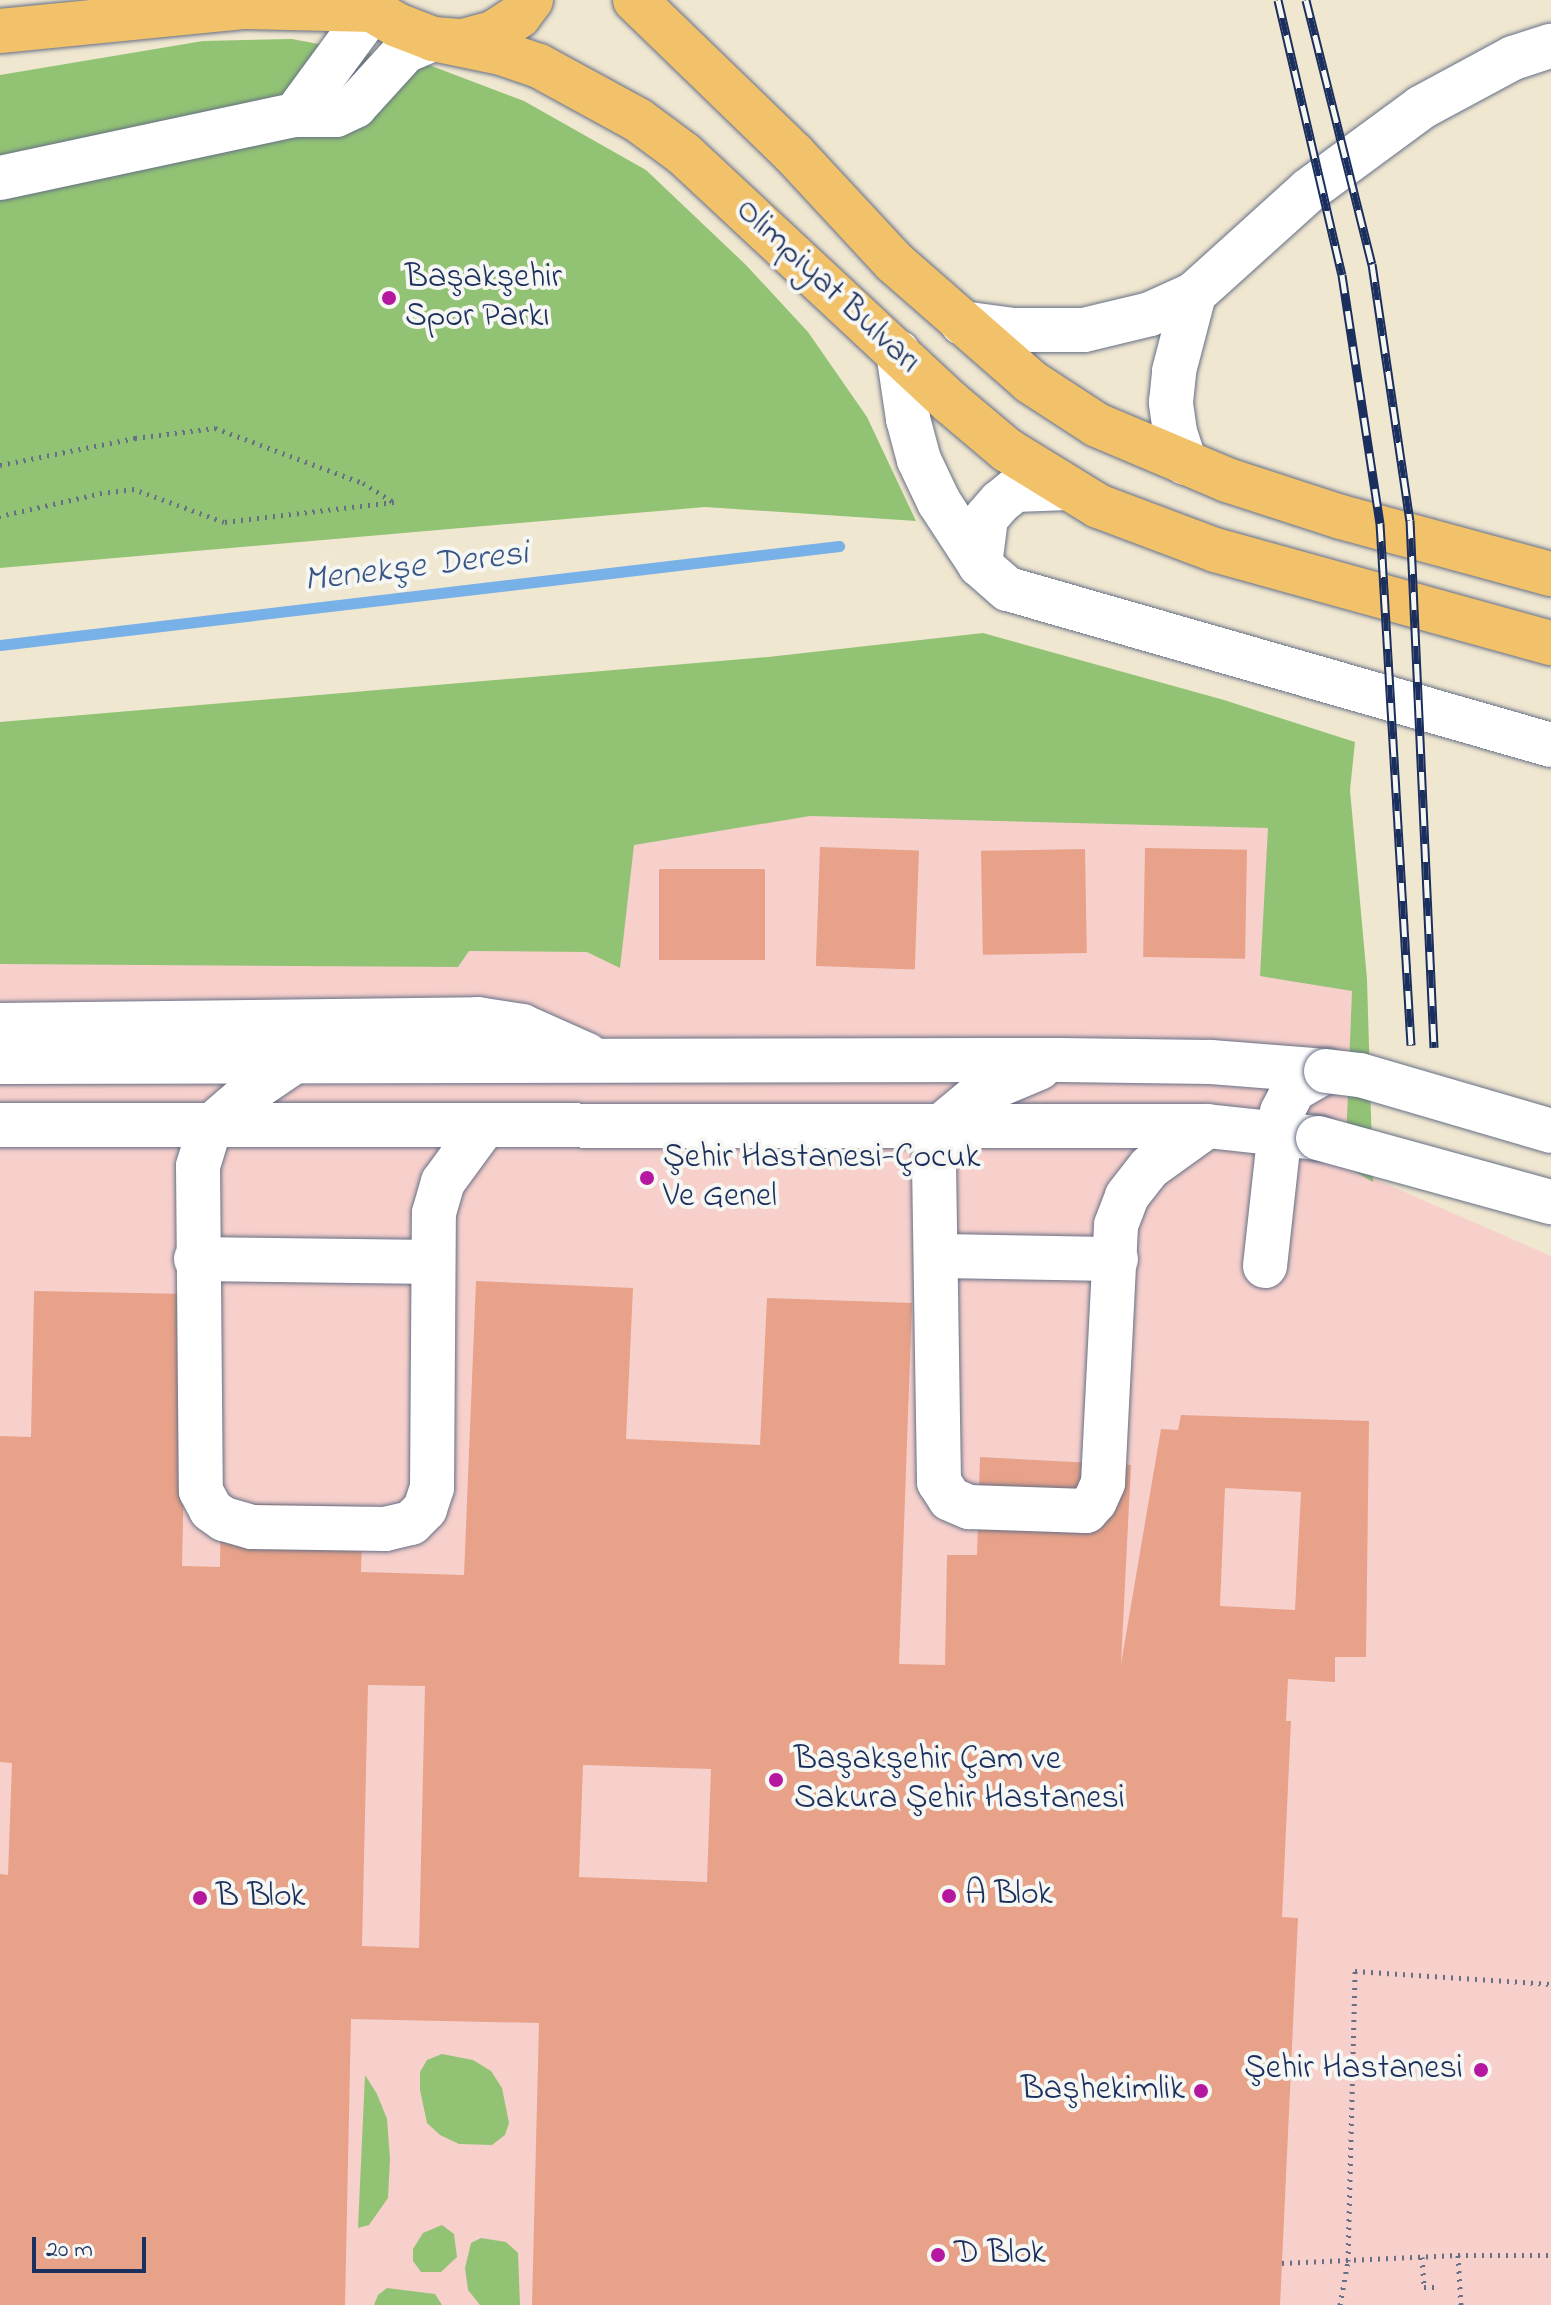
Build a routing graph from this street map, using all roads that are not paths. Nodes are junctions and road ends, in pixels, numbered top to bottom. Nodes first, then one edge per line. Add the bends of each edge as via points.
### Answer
1 (531, 0) edge
2 (635, 0) edge
3 (371, 5) edge
4 (0, 31) edge
5 (433, 39) junction
6 (1551, 46) edge
7 (295, 115) junction
8 (0, 178) edge
9 (1194, 294) junction
10 (962, 323) junction
11 (898, 352) junction
12 (1185, 463) junction
13 (1068, 488) junction
14 (980, 565) junction
15 (1551, 574) edge
16 (1551, 643) edge
17 (1551, 745) edge
18 (0, 1025) edge
19 (1060, 1060) junction
20 (295, 1061) junction
21 (601, 1061) junction
22 (0, 1062) edge
23 (1326, 1071) junction
24 (0, 1125) edge
25 (484, 1126) junction
26 (1207, 1126) junction
27 (210, 1127) junction
28 (940, 1127) junction
29 (1551, 1131) edge
30 (1298, 1135) junction
31 (1551, 1202) edge
32 (936, 1256) junction
33 (196, 1259) junction
34 (1116, 1259) junction
35 (433, 1262) junction
36 (1265, 1266) dead end

1 - 5 main road via 519,16 493,33 463,41
2 - 10 main road, Olimpiyat Bulvarı via 794,154 894,262
3 - 4 main road via 246,7
3 - 5 main road via 397,25
3 - 7 street
5 - 7 street via 405,51 346,112
5 - 11 main road, Olimpiyat Bulvarı via 539,66 638,120 684,154
6 - 9 street via 1513,58 1422,107 1309,190
7 - 8 street
9 - 10 street via 1150,314 1084,330 1014,330
9 - 12 street via 1171,402
10 - 12 main road, Olimpiyat Bulvarı via 1031,382 1097,425
11 - 13 main road, Olimpiyat Bulvarı via 1007,450
11 - 14 street via 919,460 950,522
12 - 15 main road, Olimpiyat Bulvarı via 1341,517
13 - 14 street via 1015,490 1000,502 986,518
13 - 16 main road, Olimpiyat Bulvarı via 1098,506 1215,550
14 - 17 street via 1008,589
18 - 21 street via 478,1019 522,1026
19 - 21 street
19 - 23 street via 1211,1062
19 - 28 street via 982,1092
20 - 21 street
20 - 22 street
20 - 27 street
23 - 29 street, bridge via 1360,1075
23 - 30 street via 1293,1090
24 - 27 street
25 - 27 street
25 - 28 street
25 - 35 street via 443,1182 434,1213
26 - 28 street
26 - 30 street
26 - 34 street via 1150,1167 1127,1196 1116,1225
27 - 33 street via 198,1166
28 - 32 street via 934,1163
30 - 31 street, bridge
30 - 36 street
32 - 34 street
32 - 34 street via 939,1482 950,1499 969,1507 1086,1511 1103,1483
33 - 35 street
33 - 35 street via 201,1491 217,1514 252,1527 385,1529 411,1523 425,1509 432,1488

